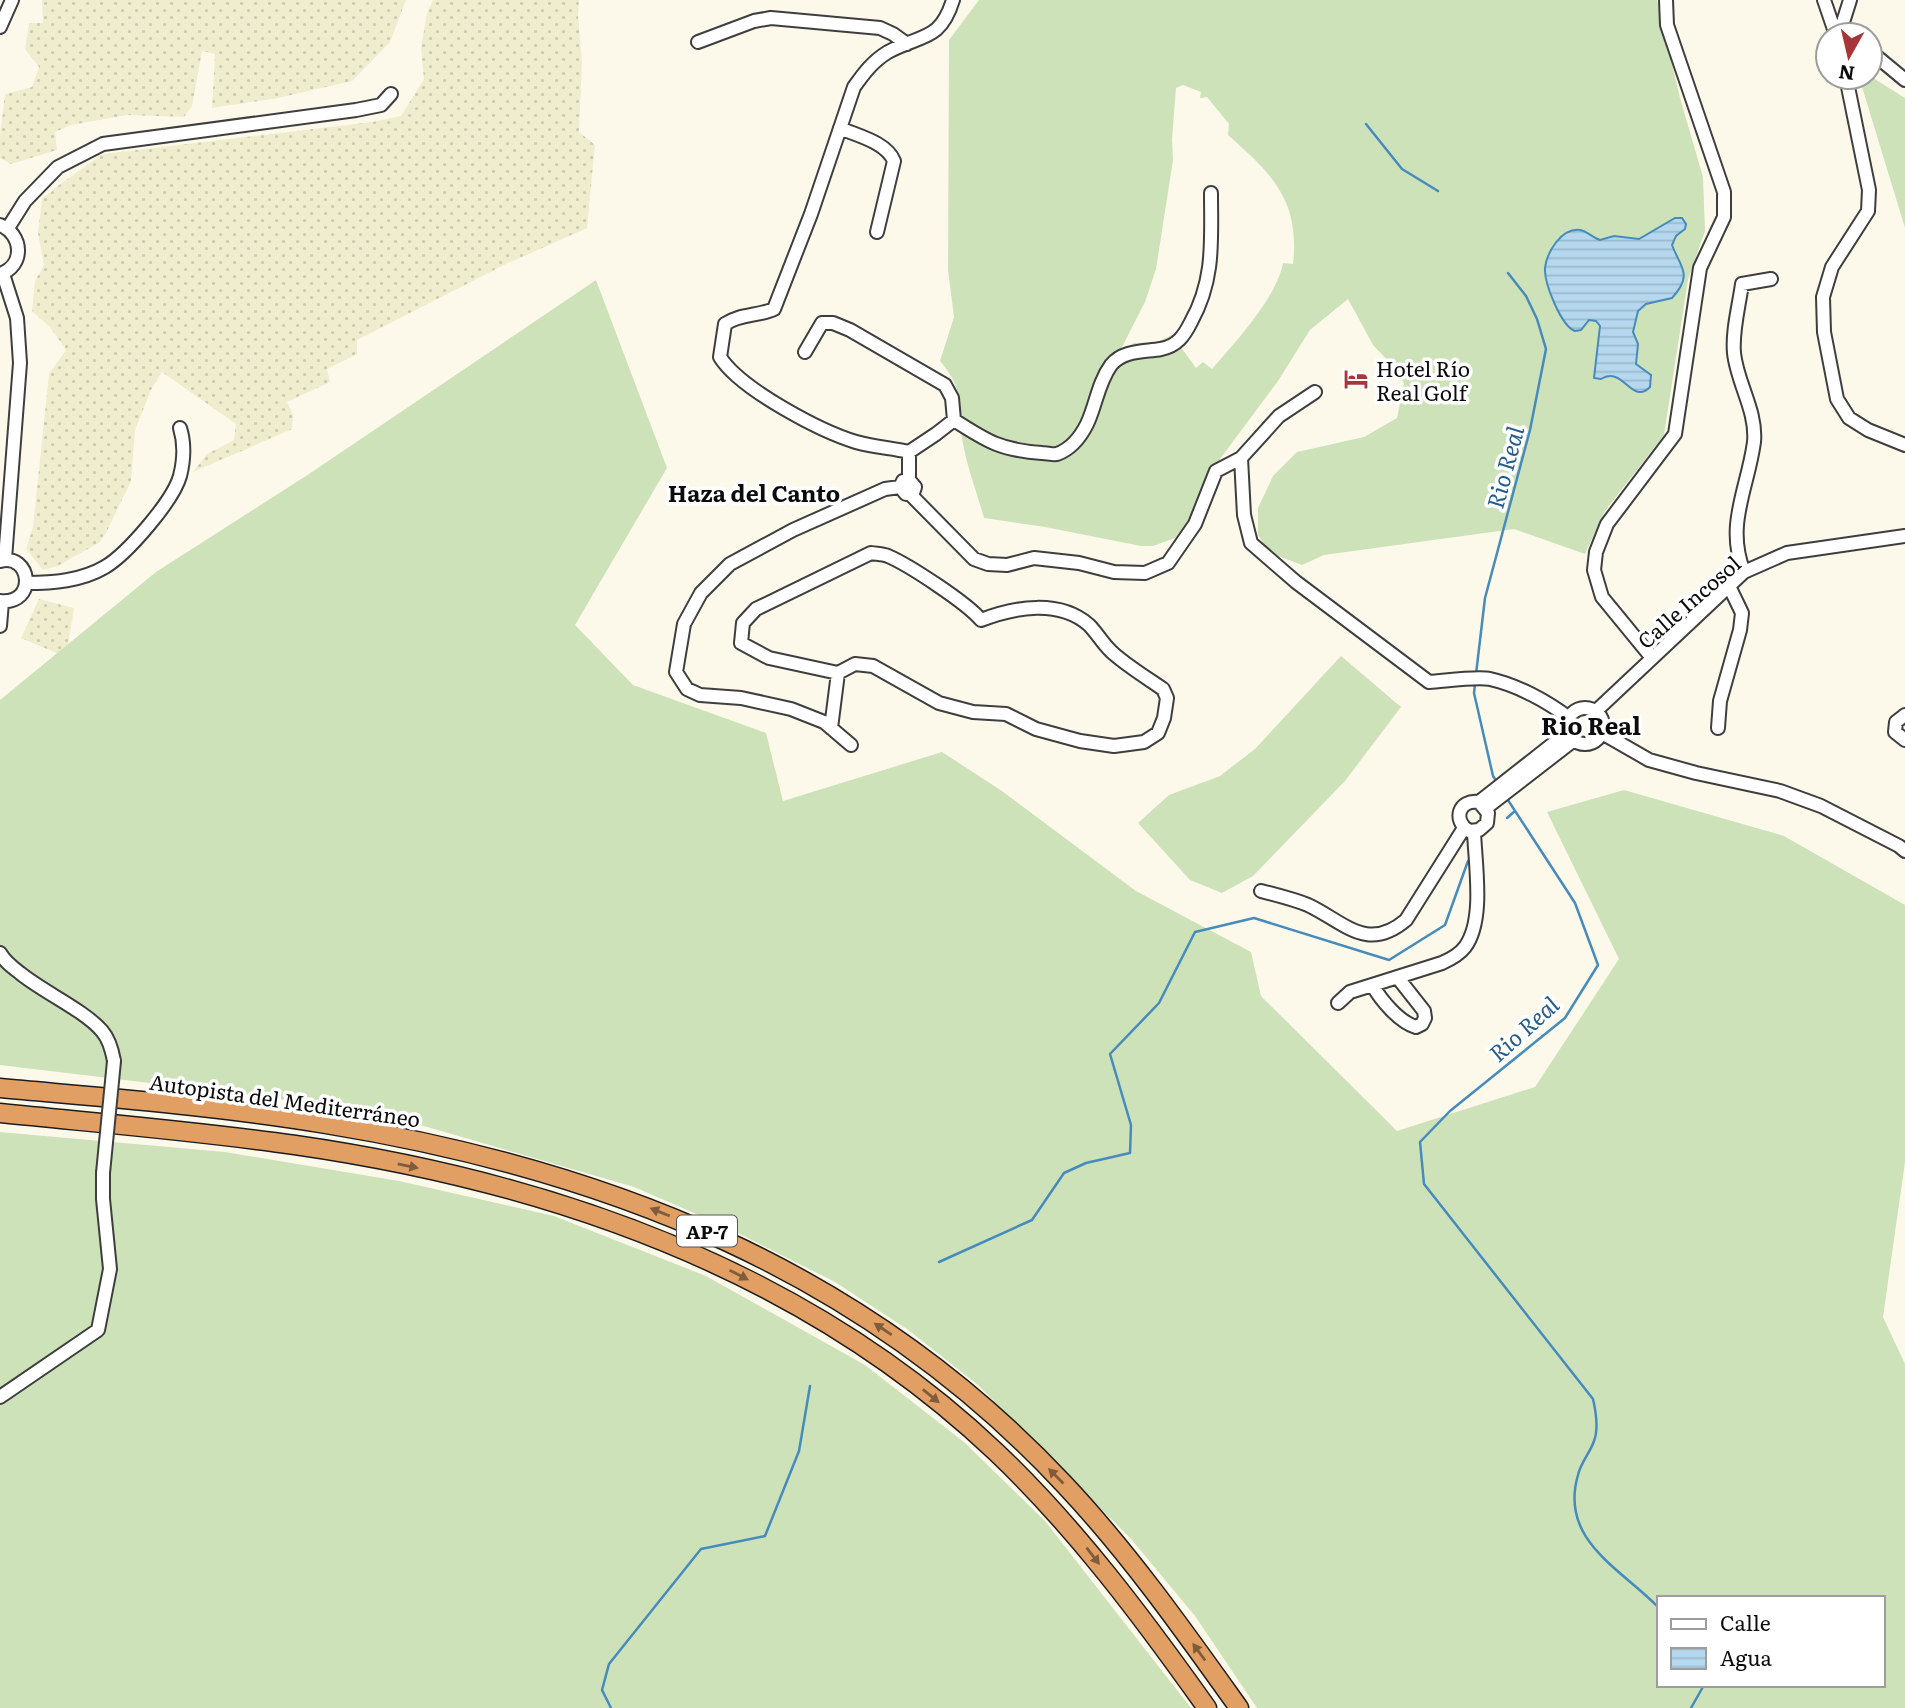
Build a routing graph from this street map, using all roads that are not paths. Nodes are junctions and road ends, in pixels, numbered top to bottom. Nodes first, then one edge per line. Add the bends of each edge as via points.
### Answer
1 (12, 0) edge
2 (953, 0) edge
3 (1666, 0) edge
4 (1824, 0) edge
5 (1850, 0) edge
6 (1832, 21) edge
7 (1843, 21) edge
8 (0, 27) edge
9 (698, 42) dead end
10 (908, 44) junction
11 (1884, 63) edge
12 (1905, 80) edge
13 (1849, 91) edge
14 (391, 94) dead end
15 (840, 128) junction
16 (1211, 193) dead end
17 (4, 227) edge
18 (877, 232) dead end
19 (2, 274) edge
20 (1771, 279) dead end
21 (805, 352) dead end
22 (1315, 392) dead end
23 (954, 419) junction
24 (180, 428) dead end
25 (1905, 444) edge
26 (909, 452) junction
27 (1241, 458) junction
28 (906, 487) junction
29 (1905, 536) edge
30 (2, 560) edge
31 (1744, 572) junction
32 (26, 583) junction
33 (1729, 586) junction
34 (1, 601) edge
35 (0, 626) edge
36 (1652, 658) junction
37 (838, 673) junction
38 (1596, 711) junction
39 (1905, 715) edge
40 (1569, 718) junction
41 (831, 728) junction
42 (1718, 728) dead end
43 (1602, 733) junction
44 (1571, 736) junction
45 (1905, 740) edge
46 (851, 745) dead end
47 (1483, 805) junction
48 (1469, 830) junction
49 (1905, 851) edge
50 (1261, 891) dead end
51 (0, 953) edge
52 (1398, 978) junction
53 (1373, 986) junction
54 (1338, 1003) dead end
55 (0, 1076) edge
56 (0, 1088) edge
57 (0, 1113) edge
58 (0, 1124) edge
59 (325, 1124) junction
60 (375, 1159) junction
61 (0, 1397) edge
62 (1207, 1708) edge
63 (1239, 1708) edge

1 - 8 street
2 - 10 street via 945,22
3 - 36 street via 1667,25 1724,192 1724,217 1700,268 1675,434 1607,524 1596,552 1594,570 1602,597
4 - 6 street
5 - 7 street
9 - 10 street via 771,18 880,29
10 - 15 street via 888,52 866,70 854,87
11 - 12 street
13 - 25 street via 1869,190 1868,211 1832,267 1823,297 1824,332 1837,399 1849,418
14 - 17 street via 381,105 356,110 103,144 58,167
15 - 18 street via 878,145 891,153 894,161
15 - 26 street via 774,309 725,324 720,357 728,369 779,405 830,433
16 - 23 street via 1211,255 1204,297 1184,336 1173,345 1140,350 1113,363 1087,423 1070,446 1056,455 999,447
17 - 19 street via 18,244 19,253 14,265
19 - 30 street via 17,318 20,363
20 - 31 street via 1742,284 1735,336 1734,354 1754,439 1736,523 1737,555
21 - 23 street via 821,323 850,330 945,385
22 - 27 street via 1279,416
23 - 26 street
24 - 32 street via 184,443 179,478 146,531 105,567 60,583
26 - 28 street
27 - 28 street via 1216,471 1195,524 1168,563 1145,573 1034,558 1007,565 974,559
27 - 40 street via 1244,515 1251,543 1296,582 1429,682 1488,678
28 - 41 street via 885,489 730,564 701,593 684,624 676,672 687,689 699,695 792,709
29 - 31 street, Calle Incosol via 1787,553
30 - 32 street via 21,566
31 - 33 street, Calle Incosol
32 - 34 street via 18,598
33 - 36 street, Calle Incosol
33 - 42 street via 1742,613 1720,701
34 - 35 street
36 - 38 street, Calle Incosol
37 - 37 street via 855,664 873,666 939,703 1006,714 1036,729 1114,746 1144,742 1158,733 1167,698 1163,689 1112,653 1089,625 1066,610 1003,611 981,620 913,571 886,555 871,553 756,610 743,623 740,643 769,658
37 - 41 street
38 - 40 street via 1576,710
38 - 43 street
39 - 45 street via 1896,722 1895,733
40 - 44 street
41 - 46 street
43 - 44 street via 1586,744
43 - 49 street via 1649,760 1780,790 1821,806
44 - 47 street
47 - 48 street via 1487,823 1479,830
47 - 48 street via 1469,802 1461,809 1459,819
48 - 50 street via 1406,920 1383,934 1361,934 1306,904
48 - 52 street via 1477,917 1472,935 1455,957
51 - 61 street, bridge via 38,988 98,1027 109,1041 114,1061 103,1173 110,1269 98,1330
52 - 53 street
52 - 53 street via 1424,1012 1422,1024 1416,1027 1408,1025
53 - 54 street via 1350,992
55 - 59 highway via 286,1110
56 - 59 highway, Autopista del Mediterráneo / AP-7 via 160,1102
57 - 60 highway, Autopista del Mediterráneo / AP-7 via 215,1134
58 - 60 highway
63 -> 59 highway, Autopista del Mediterráneo / AP-7 via 1133,1565 1063,1483 939,1370 844,1303 752,1252 603,1190 509,1162
60 -> 62 highway, Autopista del Mediterráneo / AP-7 via 548,1201 677,1245 781,1297 873,1353 997,1452 1048,1505 1113,1581

